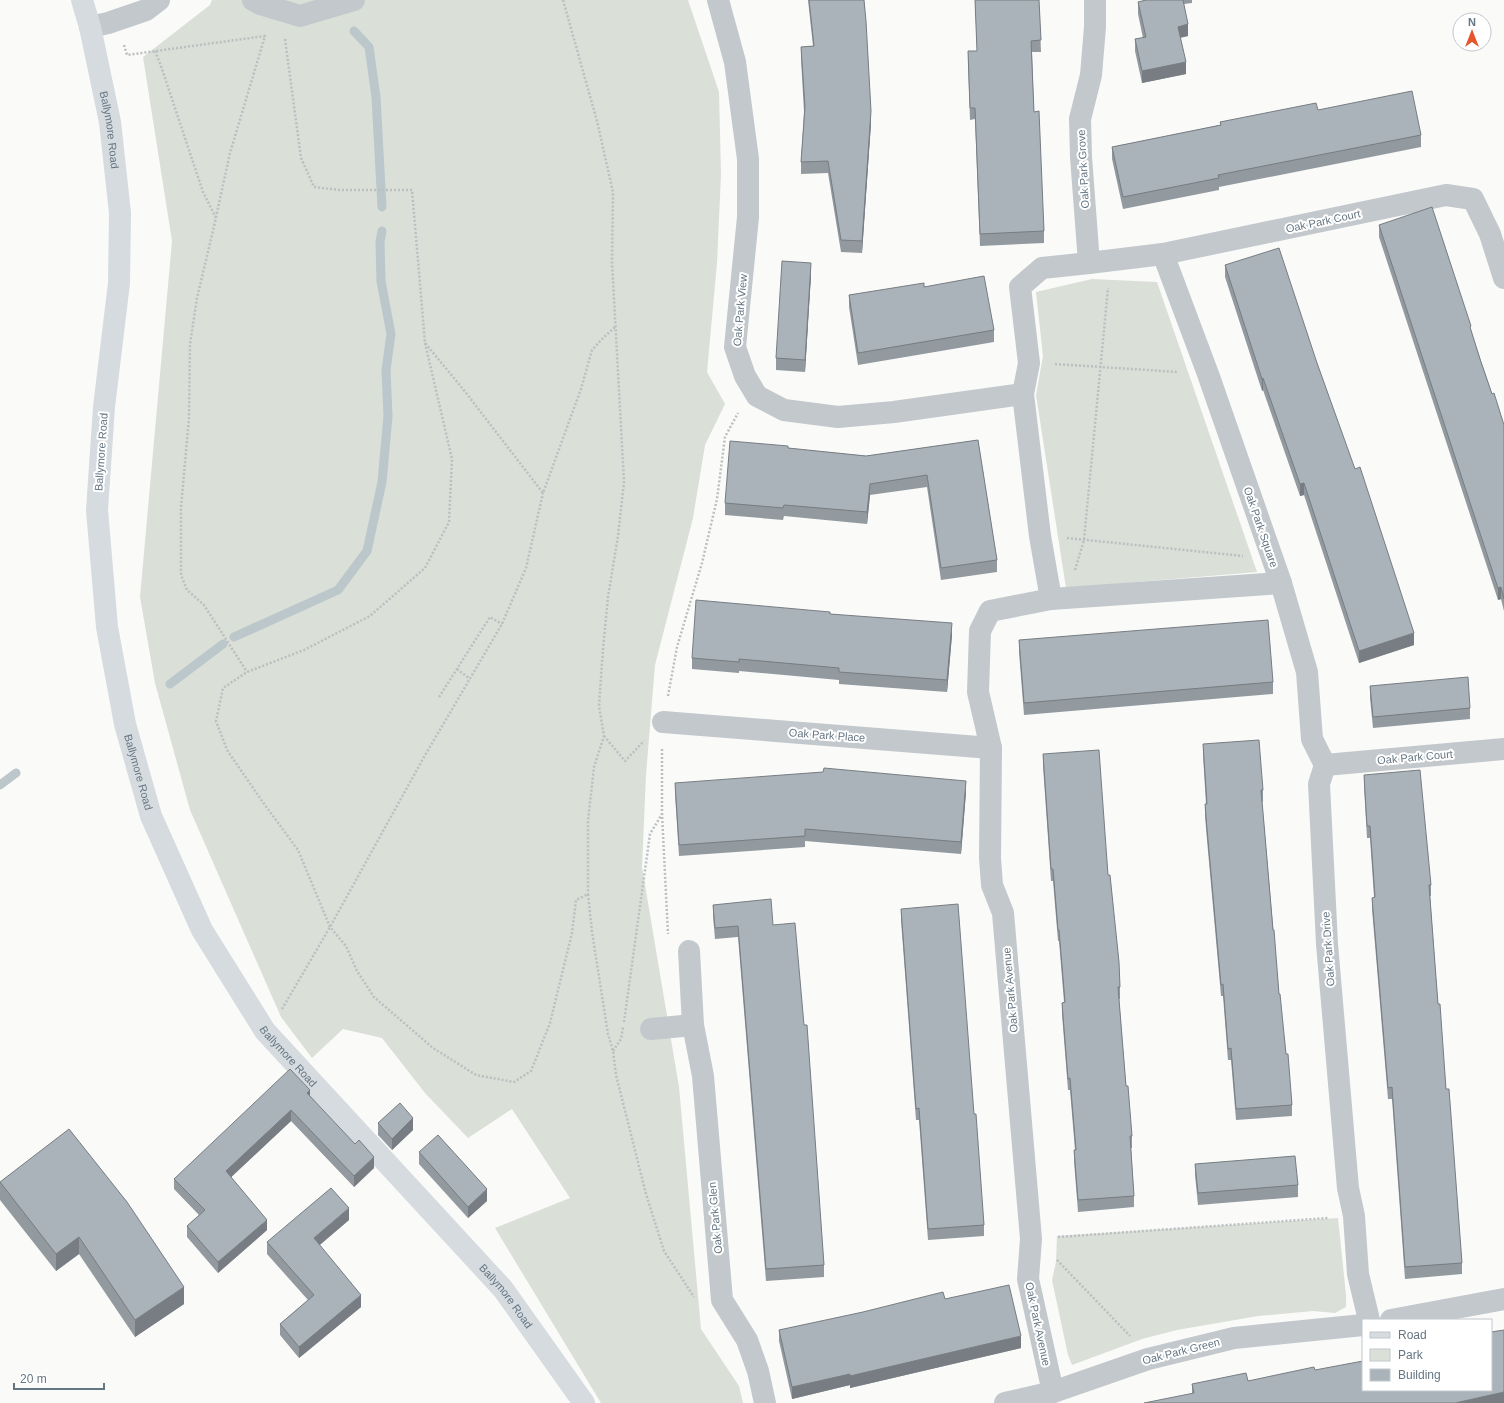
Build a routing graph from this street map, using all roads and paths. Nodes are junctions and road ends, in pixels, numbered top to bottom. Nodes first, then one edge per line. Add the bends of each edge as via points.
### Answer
1 (82, 0) edge
2 (158, 0) edge
3 (253, 0) edge
4 (354, 0) edge
5 (563, 0) edge
6 (718, 0) edge
7 (1095, 0) edge
8 (116, 21) junction
9 (90, 27) junction
10 (284, 32) dead end
11 (272, 35) dead end
12 (265, 36) junction
13 (155, 51) junction
14 (216, 218) junction
15 (1163, 254) junction
16 (1110, 261) junction
17 (1089, 263) junction
18 (1504, 278) edge
19 (615, 327) junction
20 (425, 343) junction
21 (1029, 363) junction
22 (1101, 368) junction
23 (1208, 374) junction
24 (752, 387) junction
25 (1023, 394) junction
26 (543, 493) junction
27 (1040, 536) junction
28 (1084, 540) junction
29 (1272, 559) junction
30 (1281, 583) junction
31 (1059, 598) junction
32 (1009, 606) joint
33 (502, 624) junction
34 (457, 669) junction
35 (247, 672) junction
36 (470, 679) junction
37 (439, 697) dead end
38 (663, 722) junction
39 (604, 736) junction
40 (991, 748) junction
41 (1504, 749) edge
42 (1325, 765) junction
43 (662, 814) junction
44 (588, 894) junction
45 (330, 927) junction
46 (688, 951) joint
47 (693, 1025) junction
48 (651, 1029) dead end
49 (265, 1031) junction
50 (613, 1051) junction
51 (1354, 1216) junction
52 (1041, 1238) junction
53 (1504, 1299) edge
54 (722, 1300) junction
55 (1369, 1319) edge
56 (1397, 1319) edge
57 (1362, 1325) edge
58 (1148, 1358) junction
59 (1053, 1392) junction
60 (584, 1403) edge
61 (765, 1403) edge
62 (1005, 1403) edge

1 - 9 main road, Ballymore Road
2 - 8 street via 146,10
3 - 4 street via 300,16
5 - 19 path via 593,105 613,192 612,262
6 - 24 street, Oak Park View via 735,62 748,159 748,217 735,347 745,376
7 - 17 street, Oak Park Grove via 1091,75 1080,119
8 - 9 street
8 - 13 path via 127,55
9 - 49 main road, Ballymore Road via 110,122 120,213 118,283 104,407 97,510 107,627 124,724 151,816 202,930
10 - 20 path via 301,158 314,187 340,190 412,190
11 - 12 path
12 - 13 path
12 - 14 path via 230,153
13 - 14 path via 203,192
14 - 35 path via 197,298 190,344 189,418 181,507 181,575 187,590 204,605
15 - 16 street, Oak Park Court
15 - 18 street, Oak Park Court via 1446,195 1473,199 1490,234
15 - 23 street, Oak Park Square
16 - 17 street, Oak Park Court
16 - 22 path
17 - 21 street via 1042,268 1020,287
19 - 26 path via 592,350 581,389
19 - 39 path via 624,482 603,649 599,706
20 - 26 path
20 - 35 path via 452,459 449,522 425,568 370,616 304,650
21 - 22 path
21 - 25 street
22 - 23 path
22 - 28 path
23 - 29 street, Oak Park Square
24 - 25 street, Oak Park View via 757,396 784,410 838,417
24 - 38 path via 725,437 717,499 702,563 677,647
25 - 27 street
26 - 33 path via 526,568
27 - 28 path
27 - 31 street
28 - 29 path
28 - 31 path
29 - 30 street, Oak Park Square
30 - 31 street, Oak Park Square
30 - 42 street via 1306,672 1312,739
31 - 32 street, Oak Park Square
32 - 40 street, Oak Park Avenue via 990,611 980,631 978,692
33 - 34 path via 490,617
33 - 36 path
34 - 36 path
34 - 37 path
35 - 45 path via 223,688 216,721 227,750 298,850
36 - 45 path
38 - 39 path via 624,761
38 - 40 street, Oak Park Place
38 - 43 path
39 - 44 path via 594,767 588,821
40 - 52 street, Oak Park Avenue via 992,885 1003,913
41 - 42 street, Oak Park Court
42 - 51 street, Oak Park Drive via 1318,784 1327,944 1348,1188
43 - 46 path via 669,950
43 - 50 path via 650,834 621,1039
44 - 45 path via 576,900 572,933 548,1030 531,1071 514,1082 476,1075 433,1048 374,997 357,971 346,946
44 - 50 path via 608,1034
45 - 49 path via 283,1007
46 - 47 street, Oak Park Glen
47 - 48 street
47 - 54 street, Oak Park Glen via 703,1076
49 - 60 main road, Ballymore Road via 503,1289
50 - 54 path via 616,1075 644,1187 664,1251 694,1297
51 - 52 path
51 - 55 street, Oak Park Drive via 1358,1274
52 - 58 path via 1054,1256 1140,1346
52 - 59 street, Oak Park Avenue via 1028,1280
53 - 56 street
54 - 61 street, Oak Park Glen via 747,1340 758,1370
57 - 58 street, Oak Park Green via 1234,1338
58 - 59 street, Oak Park Green
59 - 62 street, Oak Park Green

